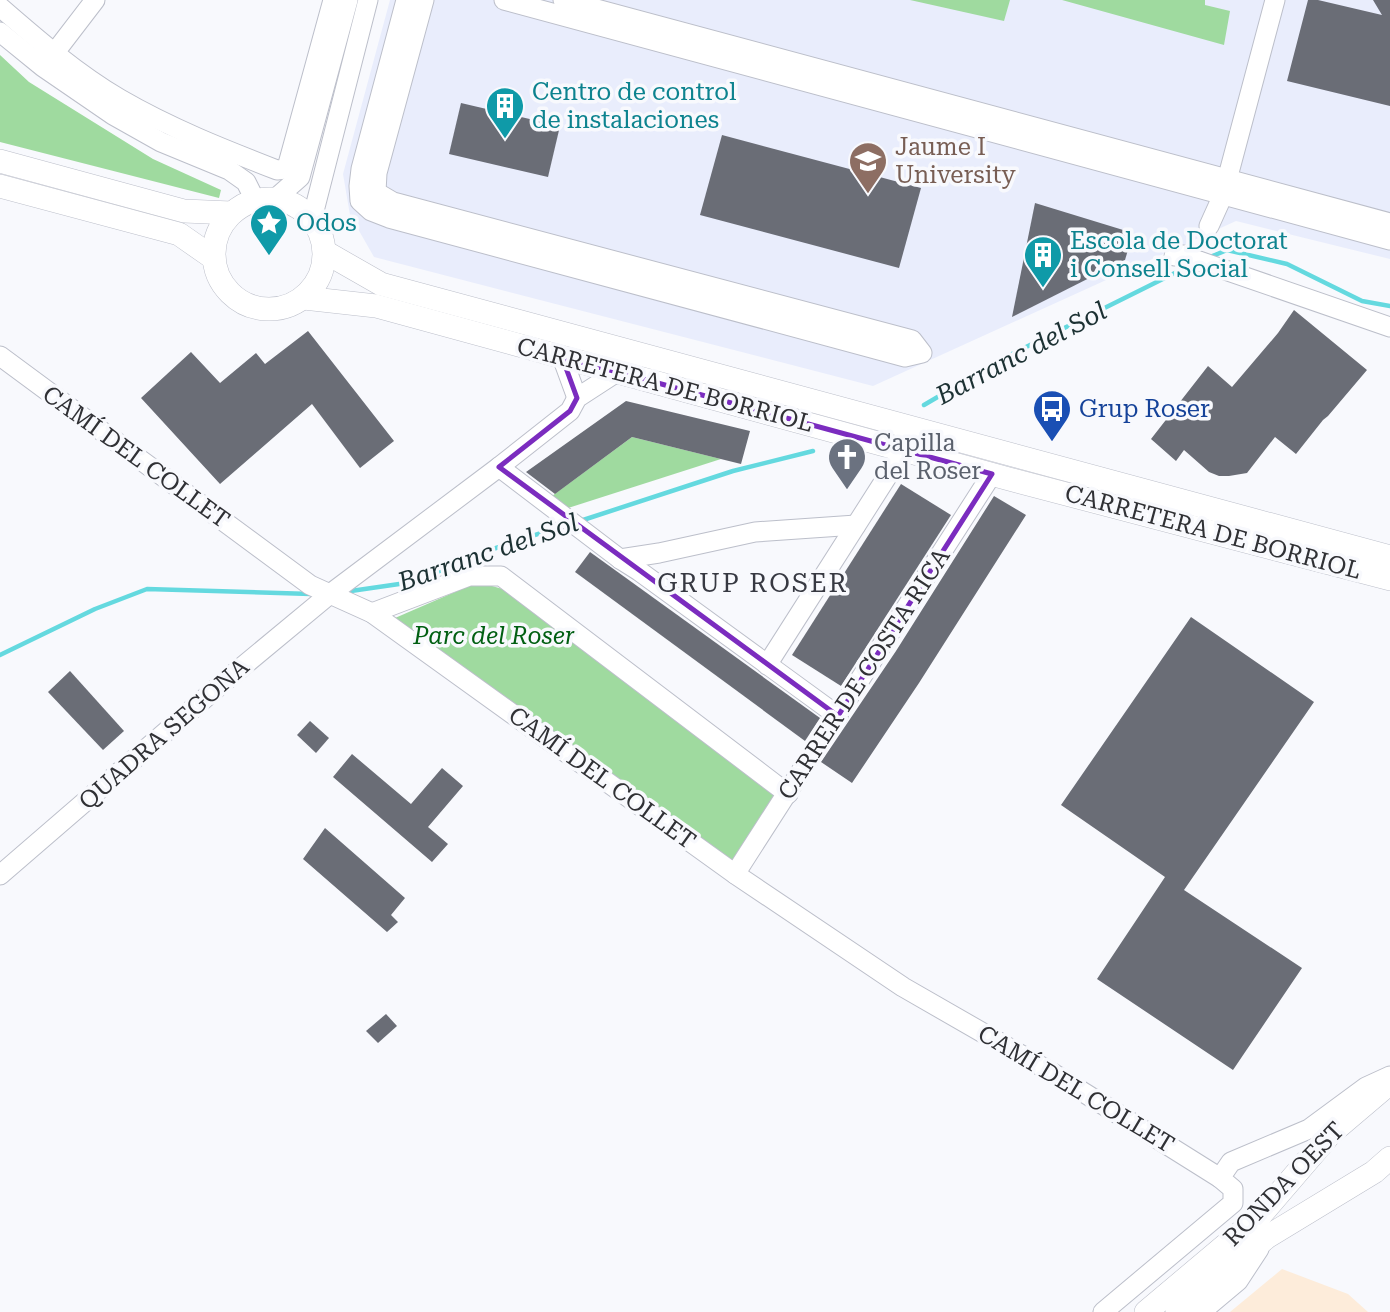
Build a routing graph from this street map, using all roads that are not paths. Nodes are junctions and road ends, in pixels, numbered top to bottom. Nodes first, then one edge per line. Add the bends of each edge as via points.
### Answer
1 (95, 0) edge
2 (333, 0) edge
3 (348, 0) edge
4 (369, 0) edge
5 (406, 0) edge
6 (424, 0) edge
7 (504, 0) edge
8 (563, 0) edge
9 (1275, 0) edge
10 (0, 7) edge
11 (0, 32) edge
12 (48, 61) junction
13 (0, 162) edge
14 (0, 186) edge
15 (1225, 186) junction
16 (265, 200) junction
17 (231, 214) junction
18 (312, 219) junction
19 (1390, 223) edge
20 (1209, 226) dead end
21 (1390, 240) edge
22 (325, 252) junction
23 (1174, 256) dead end
24 (212, 257) junction
25 (304, 298) junction
26 (1390, 327) edge
27 (0, 356) edge
28 (562, 357) junction
29 (617, 372) junction
30 (577, 398) junction
31 (904, 450) junction
32 (499, 467) junction
33 (992, 474) junction
34 (856, 525) junction
35 (659, 553) junction
36 (1390, 556) edge
37 (620, 559) junction
38 (639, 571) junction
39 (1390, 579) edge
40 (330, 594) junction
41 (372, 613) junction
42 (768, 665) junction
43 (838, 716) junction
44 (788, 794) junction
45 (736, 874) junction
46 (0, 875) edge
47 (1390, 1076) edge
48 (1390, 1083) edge
49 (1390, 1158) edge
50 (1220, 1178) junction
51 (1267, 1237) junction
52 (1103, 1312) edge
53 (1146, 1312) edge
54 (1177, 1312) edge
55 (1201, 1312) edge

1 - 12 street
2 - 12 street via 285,169 277,170 170,126
3 - 16 street via 300,177
4 - 18 street
5 - 6 street via 361,169 360,201 372,211 905,357 922,353 912,341 393,202 376,192 377,173
7 - 15 street
8 - 15 street
9 - 15 street
10 - 12 street
11 - 12 street
12 - 16 street via 113,115 161,142 229,170
13 - 17 main road via 184,211
14 - 24 main road via 179,234
15 - 19 street
15 - 20 street
15 - 21 street
16 - 17 main road
16 - 18 main road via 295,205
17 - 24 main road via 217,233
18 - 22 main road
22 - 25 main road via 320,277
22 - 36 main road, CARRETERA DE BORRIOL via 381,284
23 - 26 street via 1184,255
24 - 25 main road via 222,286 246,306 276,310
25 - 28 main road, CARRETERA DE BORRIOL via 376,306
27 - 40 street, CAMÍ DEL COLLET via 310,585
28 - 29 main road, CARRETERA DE BORRIOL
28 - 30 street
29 - 30 street, QUADRA SEGONA
29 - 31 main road, CARRETERA DE BORRIOL
30 - 32 street, QUADRA SEGONA via 570,411
31 - 33 main road, CARRETERA DE BORRIOL
31 - 34 street
32 - 37 street
32 - 40 street, QUADRA SEGONA
33 - 39 main road, CARRETERA DE BORRIOL
33 - 43 street, CARRER DE COSTA RICA
34 - 35 street via 755,532
34 - 42 street
35 - 37 street
35 - 38 street
37 - 38 street
38 - 42 street
40 - 41 street, CAMÍ DEL COLLET
40 - 46 street, QUADRA SEGONA
41 - 44 street via 470,576 501,576
41 - 45 street, CAMÍ DEL COLLET
42 - 43 street
43 - 44 street, CARRER DE COSTA RICA
44 - 45 street, CARRER DE COSTA RICA
45 - 50 street, CAMÍ DEL COLLET via 903,987 1051,1072
47 - 50 street, RONDA OEST via 1366,1087 1309,1129 1231,1162
48 - 53 main road, RONDA OEST via 1331,1133 1259,1217
49 - 51 main road, RONDA OEST
50 - 52 street, RONDA OEST via 1233,1189 1233,1203
51 - 54 main road, RONDA OEST
51 - 55 street, RONDA OEST via 1238,1281

